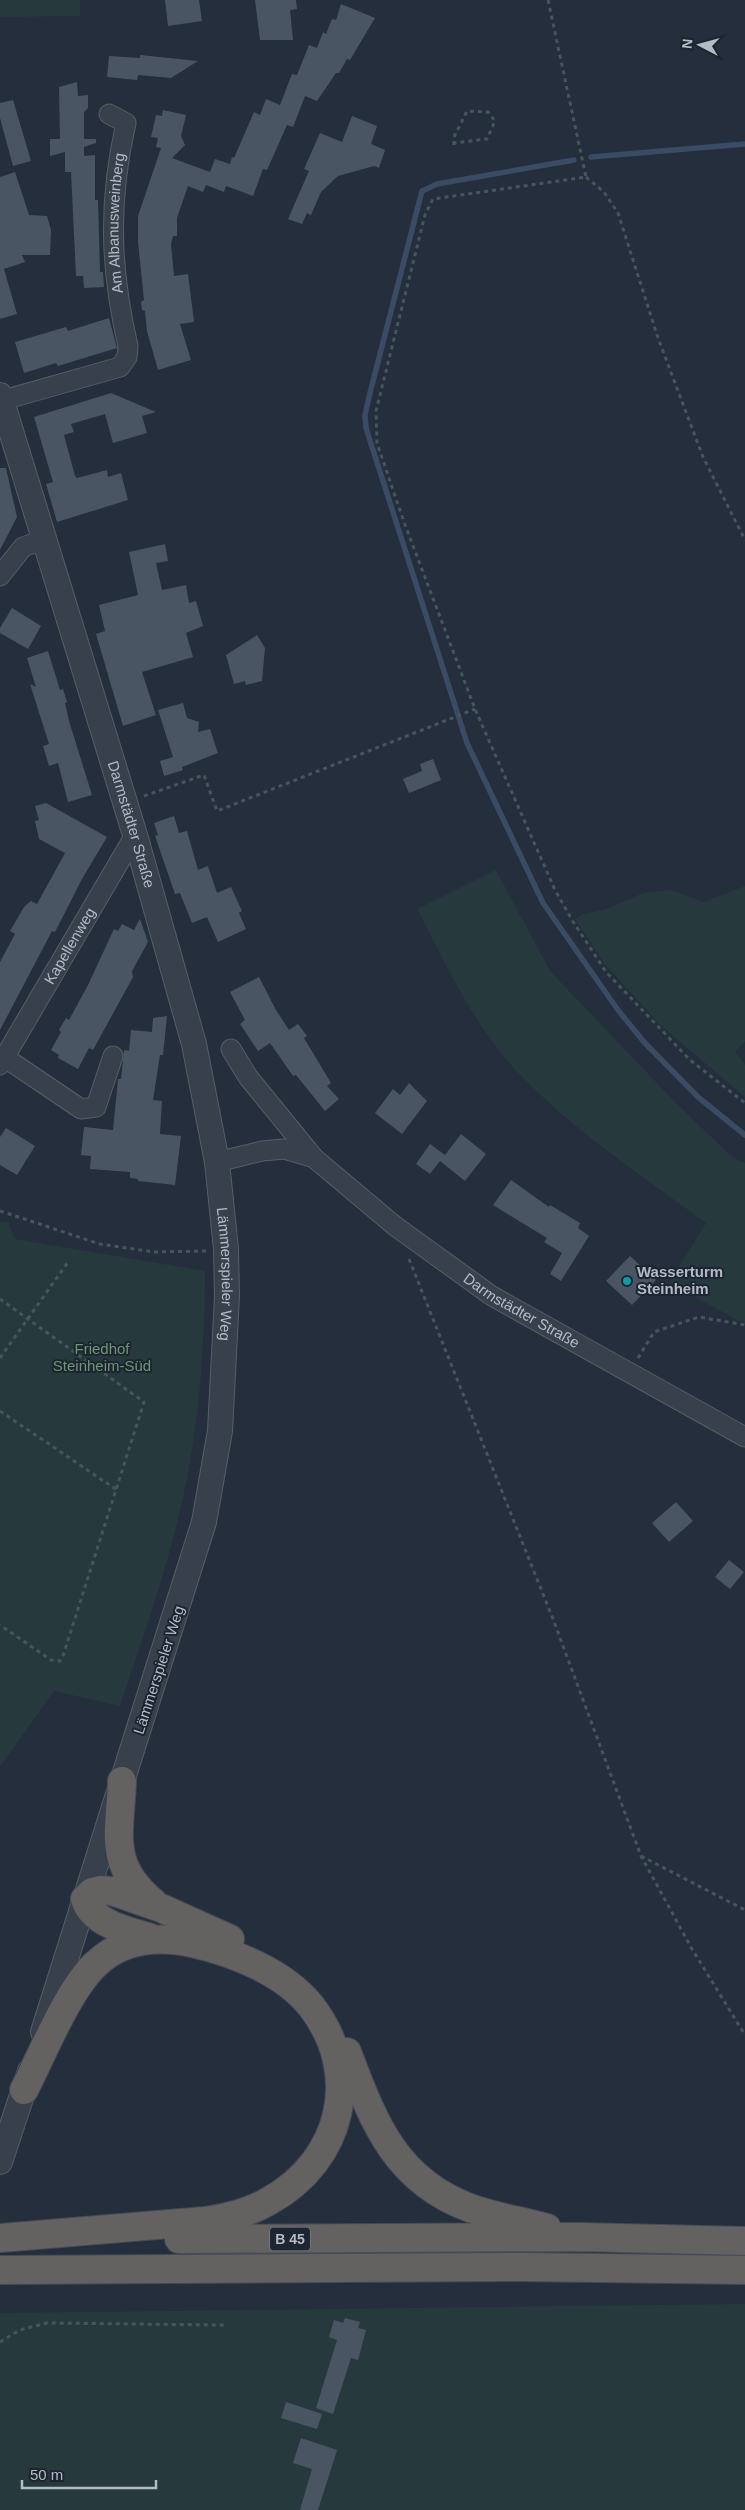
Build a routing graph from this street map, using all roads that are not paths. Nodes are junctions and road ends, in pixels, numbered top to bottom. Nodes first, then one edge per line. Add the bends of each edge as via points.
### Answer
1 (109, 114) dead end
2 (1, 399) edge
3 (45, 539) junction
4 (0, 576) edge
5 (135, 835) junction
6 (232, 1049) dead end
7 (113, 1056) dead end
8 (2, 1061) edge
9 (314, 1158) junction
10 (217, 1162) junction
11 (745, 1437) edge
12 (122, 1781) junction
13 (86, 1899) junction
14 (161, 1908) junction
15 (151, 1938) junction
16 (24, 2090) junction
17 (1, 2160) edge
18 (580, 2238) junction
19 (0, 2239) edge
20 (745, 2240) edge
21 (0, 2270) edge
22 (745, 2270) edge

1 - 2 street, Am Albanusweinberg via 126,123 117,169 113,235 115,281 128,346 127,357 120,367
2 - 3 street, Darmstädter Straße
3 - 4 street via 23,547
3 - 5 street, Darmstädter Straße
5 - 8 street, Kapellenweg
5 - 10 street, Darmstädter Straße via 194,1044
6 - 9 street, Darmstädter Straße via 248,1077
7 - 8 street, Kapellenweg via 96,1107 81,1109
9 - 10 street, Darmstädter Straße via 284,1149
9 - 11 street, Darmstädter Straße via 396,1226 492,1296
10 - 12 street, Lämmerspieler Weg via 226,1248 227,1296 224,1382 214,1476 193,1564
12 - 13 street, Lämmerspieler Weg
12 - 14 highway via 120,1853 123,1865 136,1888
13 - 14 highway via 92,1892 100,1890
13 - 15 highway via 95,1916
13 - 16 street, Lämmerspieler Weg
14 - 18 highway via 270,1960 306,1985 334,2022 372,2118 402,2161 432,2188 447,2198 484,2212
15 - 16 highway via 116,1949 97,1962 67,2005
15 - 19 highway via 192,1943 231,1954 284,1982 310,2004 329,2035 340,2068 340,2099 331,2136 311,2168 298,2180 269,2202 231,2217
16 - 17 street, Lämmerspieler Weg
18 - 19 highway, B 45
18 - 20 highway, B 45
21 - 22 highway, B 45 via 522,2267

